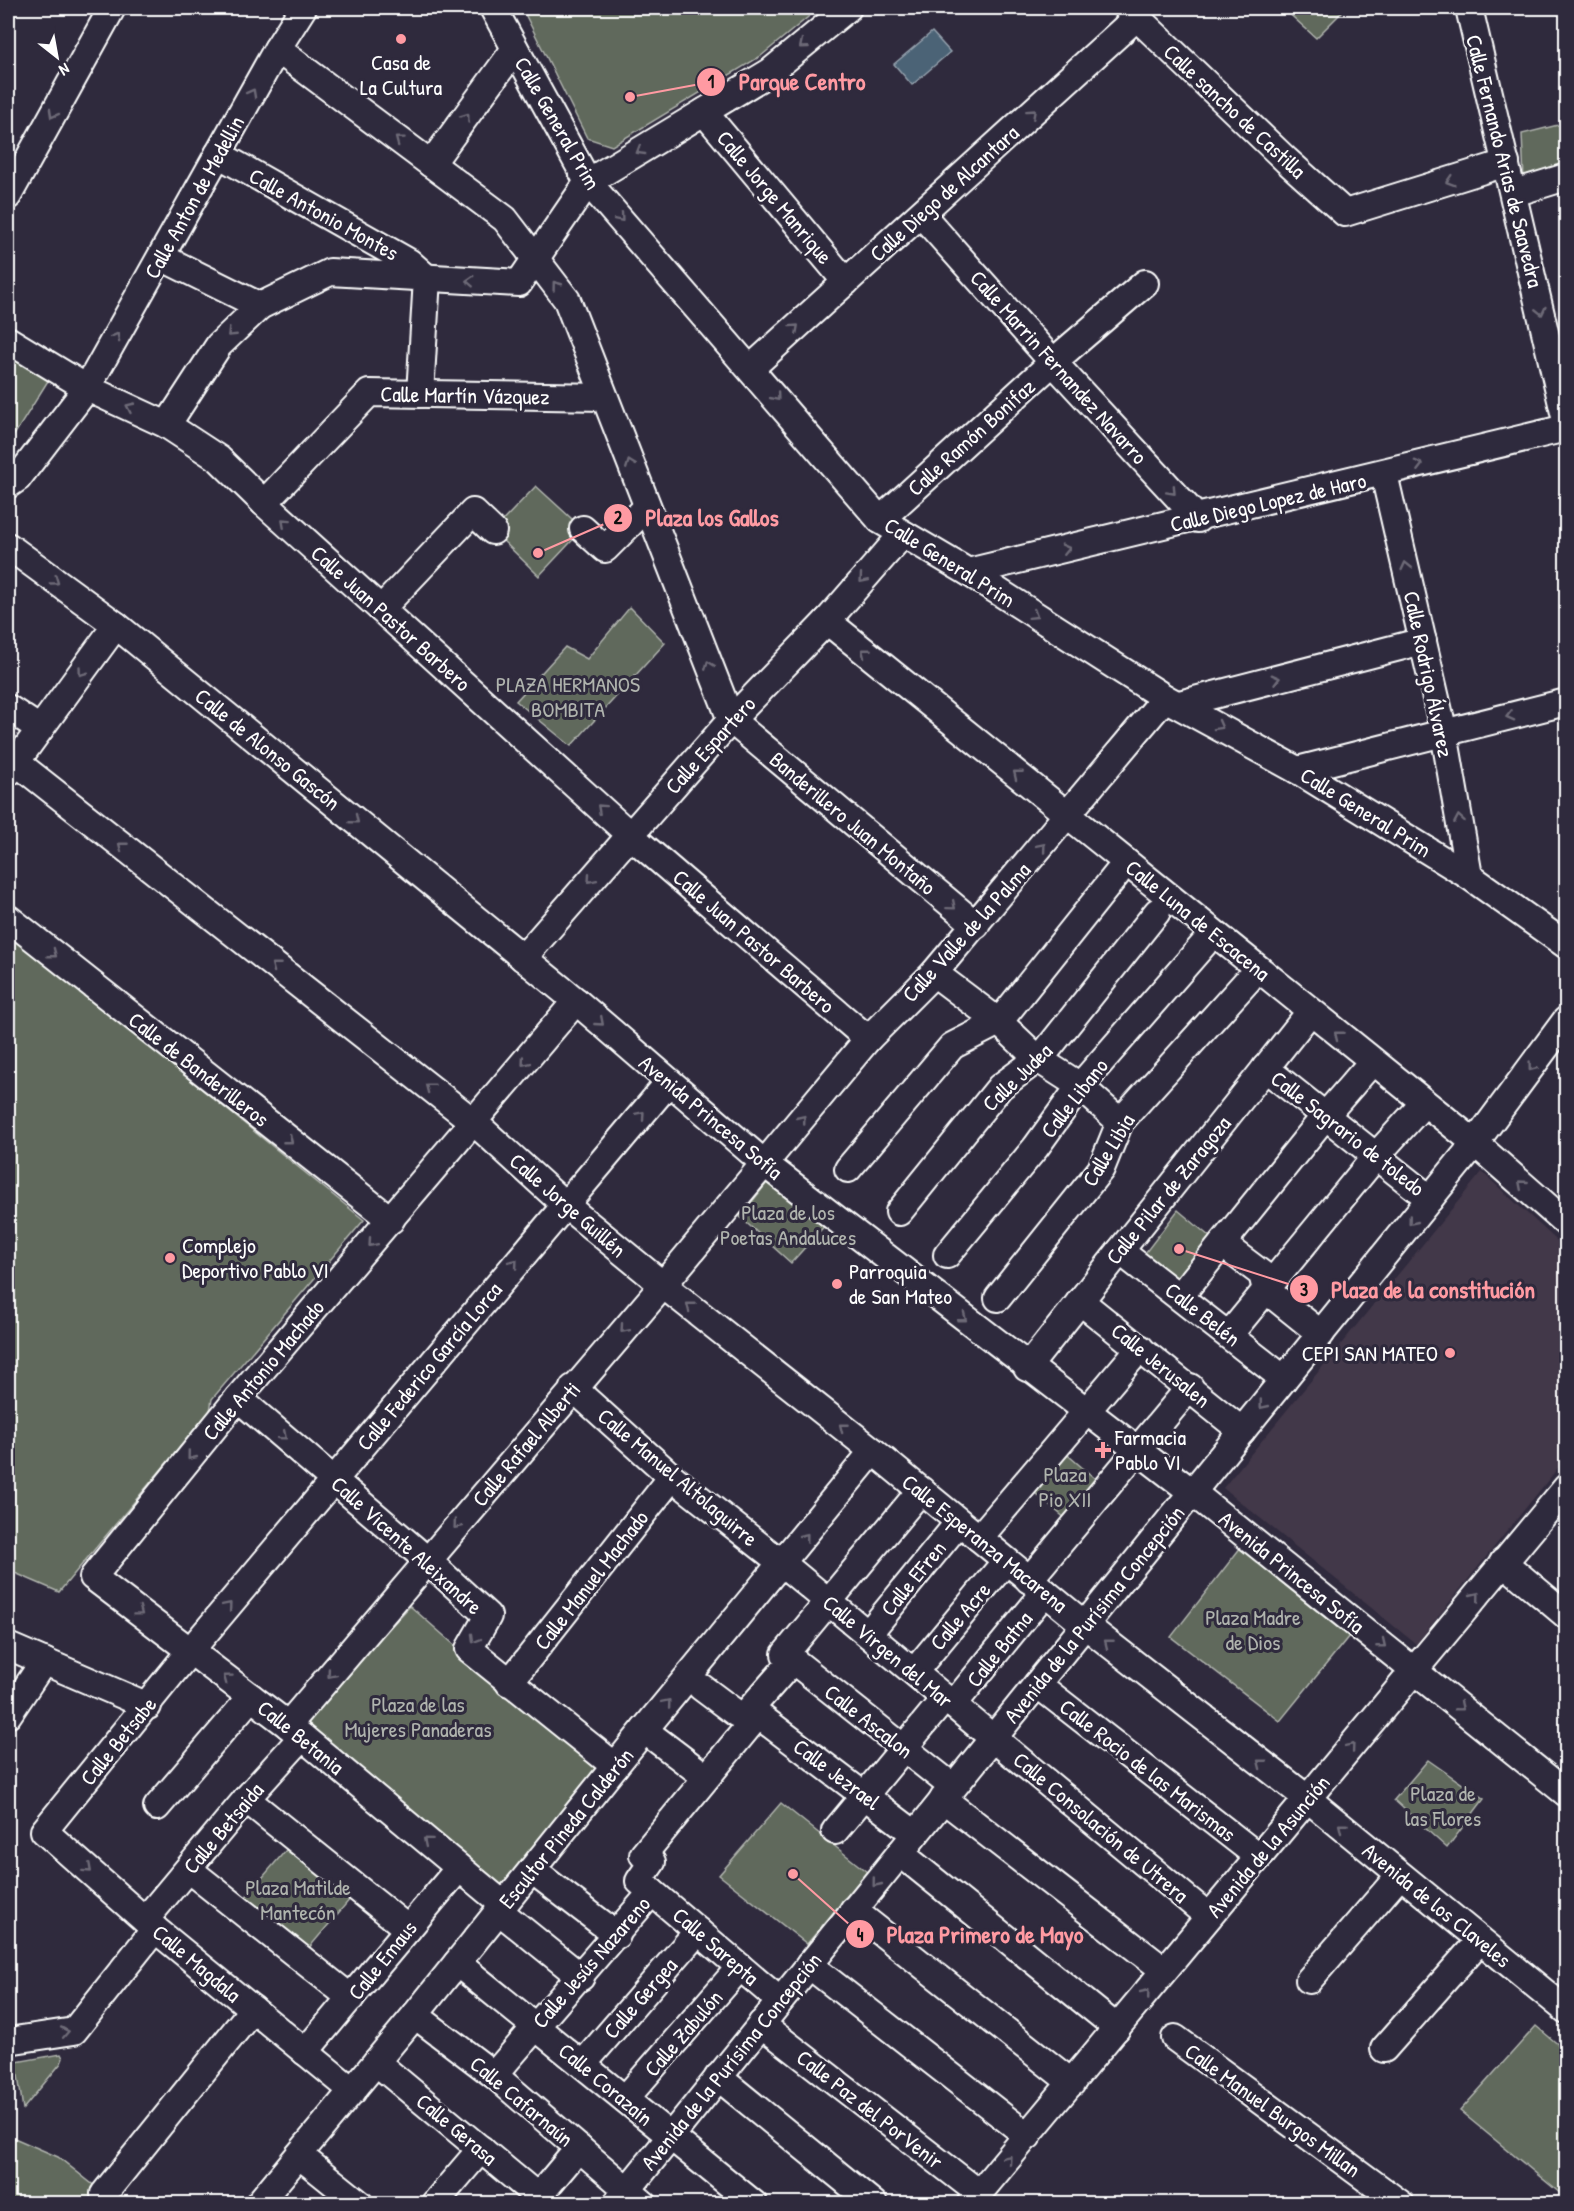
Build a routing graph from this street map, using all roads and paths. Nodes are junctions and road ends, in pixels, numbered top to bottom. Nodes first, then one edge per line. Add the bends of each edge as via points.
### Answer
1 (112, 8) edge
2 (303, 8) edge
3 (493, 8) edge
4 (848, 8) edge
5 (1469, 8) edge
6 (1132, 12) edge
7 (276, 49) junction
8 (516, 49) junction
9 (704, 112) junction
10 (218, 154) junction
11 (1506, 163) junction
12 (431, 164) junction
13 (1566, 177) edge
14 (588, 182) junction
15 (1514, 193) junction
16 (8, 196) edge
17 (921, 214) junction
18 (160, 257) junction
19 (537, 259) junction
20 (427, 278) junction
21 (846, 282) junction
22 (1145, 283) dead end
23 (260, 306) junction
24 (8, 340) edge
25 (1053, 363) junction
26 (751, 368) junction
27 (87, 388) junction
28 (420, 394) junction
29 (604, 397) junction
30 (1566, 421) edge
31 (167, 425) junction
32 (1566, 428) edge
33 (1384, 474) junction
34 (8, 485) edge
35 (264, 503) junction
36 (647, 507) junction
37 (1197, 519) junction
38 (880, 520) junction
39 (583, 529) dead end
40 (493, 531) dead end
41 (902, 535) junction
42 (8, 546) edge
43 (968, 572) junction
44 (381, 609) junction
45 (827, 621) junction
46 (116, 625) junction
47 (1423, 641) junction
48 (1172, 701) junction
49 (1566, 702) edge
50 (8, 708) edge
51 (730, 720) junction
52 (40, 729) junction
53 (1444, 733) junction
54 (12, 767) edge
55 (1297, 770) junction
56 (1068, 816) junction
57 (630, 835) junction
58 (1117, 874) dead end
59 (1468, 876) junction
60 (1157, 912) dead end
61 (8, 918) edge
62 (976, 925) junction
63 (1204, 944) dead end
64 (1566, 945) edge
65 (523, 958) junction
66 (934, 973) junction
67 (1248, 980) dead end
68 (576, 1001) junction
69 (1310, 1012) junction
70 (1566, 1020) edge
71 (999, 1022) junction
72 (868, 1039) junction
73 (1038, 1059) junction
74 (1372, 1062) junction
75 (1265, 1068) junction
76 (669, 1082) junction
77 (1080, 1086) junction
78 (1424, 1103) junction
79 (1325, 1116) junction
80 (1120, 1122) junction
81 (474, 1123) junction
82 (1475, 1143) junction
83 (1376, 1156) junction
84 (765, 1164) junction
85 (848, 1169) dead end
86 (1430, 1198) junction
87 (564, 1204) junction
88 (899, 1212) dead end
89 (391, 1220) junction
90 (1566, 1223) edge
91 (1222, 1244) junction
92 (1120, 1251) junction
93 (947, 1254) dead end
94 (663, 1285) junction
95 (1266, 1290) junction
96 (1180, 1296) junction
97 (998, 1298) dead end
98 (1080, 1301) junction
99 (1321, 1334) junction
100 (1229, 1335) junction
101 (1140, 1348) junction
102 (1027, 1368) junction
103 (1284, 1379) junction
104 (1190, 1387) junction
105 (573, 1388) junction
106 (238, 1398) junction
107 (1086, 1412) junction
108 (1242, 1431) junction
109 (1137, 1450) junction
110 (873, 1451) junction
111 (672, 1477) junction
112 (334, 1480) junction
113 (921, 1490) junction
114 (1192, 1492) junction
115 (1561, 1505) edge
116 (959, 1522) junction
117 (978, 1538) junction
118 (427, 1560) junction
119 (1006, 1561) junction
120 (1503, 1562) junction
121 (783, 1564) junction
122 (93, 1577) joint
123 (1037, 1586) junction
124 (830, 1603) junction
125 (1566, 1615) edge
126 (1084, 1625) junction
127 (868, 1634) junction
128 (8, 1646) edge
129 (190, 1651) junction
130 (789, 1657) junction
131 (44, 1661) junction
132 (1415, 1671) junction
133 (914, 1672) junction
134 (509, 1683) junction
135 (1037, 1684) junction
136 (701, 1687) dead end
137 (251, 1697) junction
138 (949, 1701) junction
139 (147, 1706) junction
140 (8, 1715) edge
141 (758, 1715) junction
142 (644, 1730) junction
143 (295, 1731) junction
144 (993, 1738) junction
145 (903, 1748) junction
146 (615, 1766) junction
147 (706, 1777) junction
148 (948, 1793) junction
149 (1566, 1793) edge
150 (864, 1795) junction
151 (246, 1799) junction
152 (1308, 1799) junction
153 (157, 1807) dead end
154 (44, 1830) joint
155 (834, 1831) dead end
156 (907, 1843) junction
157 (1259, 1857) junction
158 (459, 1868) junction
159 (188, 1869) junction
160 (532, 1870) junction
161 (1400, 1875) junction
162 (652, 1892) junction
163 (501, 1908) junction
164 (853, 1910) junction
165 (1208, 1916) junction
166 (150, 1924) junction
167 (408, 1929) junction
168 (698, 1931) junction
169 (617, 1935) junction
170 (1480, 1940) junction
171 (457, 1963) junction
172 (809, 1965) junction
173 (740, 1967) junction
174 (1164, 1970) junction
175 (581, 1977) junction
176 (1309, 1980) dead end
177 (351, 1998) junction
178 (780, 2001) junction
179 (253, 2009) junction
180 (1566, 2010) edge
181 (416, 2015) junction
182 (761, 2025) junction
183 (536, 2027) junction
184 (1117, 2028) junction
185 (1175, 2038) dead end
186 (8, 2041) edge
187 (1384, 2049) dead end
188 (305, 2052) junction
189 (376, 2062) junction
190 (583, 2064) junction
191 (494, 2075) junction
192 (718, 2077) junction
193 (1072, 2083) junction
194 (352, 2091) junction
195 (625, 2099) junction
196 (1028, 2136) junction
197 (669, 2137) junction
198 (579, 2148) junction
199 (481, 2149) junction
200 (299, 2155) junction
201 (104, 2194) dead end
202 (974, 2198) edge
203 (629, 2199) edge
204 (535, 2200) edge
205 (261, 2202) edge
206 (360, 2204) edge
207 (434, 2204) edge
208 (754, 2204) edge
209 (874, 2204) edge
210 (1401, 2204) edge

1 -> 16 street
2 - 7 street, Calle Anton de Medellin
3 - 8 street, Calle General Prim
4 -> 9 street via 770,72
5 - 11 street, Calle Fernando Arias de Saavedra
11 -> 6 street, Calle sancho de Castilla via 1345,213
17 -> 6 street, Calle Diego de Alcantara
10 -> 7 street, Calle Anton de Medellin
12 -> 7 street
12 -> 8 street
8 - 14 street, Calle General Prim
9 -> 14 street
9 - 21 street, Calle Jorge Manrique
10 - 18 street, Calle Anton de Medellin
10 - 20 street, Calle Antonio Montes via 409,262
11 - 15 street, Calle Fernando Arias de Saavedra
12 - 19 street via 505,219
13 - 15 street
14 - 19 street
14 -> 26 street, Calle General Prim
15 -> 30 street, Calle Fernando Arias de Saavedra
17 - 21 street, Calle Diego de Alcantara
17 - 25 street, Calle Marrin Fernandez Navarro
18 - 23 street
27 -> 18 street, Calle Anton de Medellin
19 -> 20 street via 519,283
29 -> 19 street via 567,300
20 - 23 street via 330,272
20 - 28 street
26 -> 21 street, Calle Diego de Alcantara
22 - 25 street, Calle Ramón Bonifaz
23 -> 31 street via 219,345
24 - 27 street, Calle Juan Pastor Barbero
25 -> 37 street, Calle Marrin Fernandez Navarro
25 - 38 street, Calle Ramón Bonifaz
26 -> 38 street, Calle General Prim
31 -> 27 street, Calle Juan Pastor Barbero
27 - 34 street, Calle Anton de Medellin via 18,478
28 - 29 street, Calle Martín Vázquez
28 - 35 street, Calle Martín Vázquez via 369,393
36 -> 29 street
31 - 35 street, Calle Juan Pastor Barbero via 219,459
33 -> 32 street, Calle Diego Lopez de Haro
33 - 37 street, Calle Diego Lopez de Haro
47 -> 33 street, Calle Rodrigo Álvarez
44 -> 35 street, Calle Juan Pastor Barbero
36 - 39 street via 605,549
51 -> 36 street
43 -> 37 street, Calle Diego Lopez de Haro
38 - 41 street, Calle General Prim
40 - 44 street via 473,512
41 - 43 street, Calle General Prim
41 -> 45 street, Calle Espartero
42 -> 46 street, Calle de Alonso Gascón
43 -> 48 street, Calle General Prim
57 -> 44 street, Calle Juan Pastor Barbero
45 - 51 street, Calle Espartero
56 -> 45 street, Calle Luna de Escacena
46 -> 52 street
46 -> 65 street, Calle de Alonso Gascón
48 -> 47 street
47 - 53 street, Calle Rodrigo Álvarez
48 -> 55 street, Calle General Prim
48 - 56 street, Calle Valle de la Palma
49 -> 53 street
50 - 52 street
51 - 57 street, Calle Espartero
51 -> 62 street, Banderillero Juan Montaño
52 - 54 street
53 - 55 street
59 -> 53 street, Calle Rodrigo Álvarez
81 -> 54 street, Calle Jorge Guillén
55 - 59 street, Calle General Prim
62 -> 56 street, Calle Valle de la Palma
56 - 69 street, Calle Luna de Escacena
57 -> 65 street, Calle Espartero
57 - 72 street, Calle Juan Pastor Barbero
58 - 71 street
59 - 64 street, Calle General Prim
60 - 73 street, Calle Judea
61 -> 89 street, Calle de Banderilleros
62 - 66 street, Calle Valle de la Palma
63 - 77 street, Calle Libano
65 - 68 street, Avenida Princesa Sofía
66 - 71 street
66 - 72 street, Calle Valle de la Palma
67 - 80 street, Calle Libia
68 -> 76 street, Avenida Princesa Sofía
68 -> 81 street, Calle Antonio Machado
74 -> 69 street, Calle Luna de Escacena
69 - 75 street, Calle Pilar de Zaragoza
70 -> 82 street, Avenida de la Purísima Concepción
71 - 73 street
71 - 85 street via 952,1046
84 -> 72 street, Calle Valle de la Palma
73 - 77 street
73 - 88 street, Calle Judea via 1000,1087
74 - 78 street, Calle Luna de Escacena
74 - 79 street
75 - 79 street, Calle Sagrario de toledo
75 - 92 street, Calle Pilar de Zaragoza
76 - 84 street, Avenida Princesa Sofía
87 -> 76 street, Calle Federico García Lorca
77 - 80 street
77 - 93 street, Calle Libano via 1036,1147
78 - 82 street, Calle Luna de Escacena
78 - 83 street
79 - 83 street, Calle Sagrario de toledo
79 - 91 street
80 - 97 street, Calle Libia via 1101,1169
81 - 87 street, Calle Jorge Guillén
81 - 89 street, Calle Antonio Machado
82 - 86 street, Avenida de la Purísima Concepción
90 -> 82 street, Calle Luna de Escacena
83 - 86 street, Calle Sagrario de toledo
83 - 95 street
84 - 94 street, Calle Rafael Alberti
84 -> 102 street, Avenida Princesa Sofía
86 -> 99 street, Avenida de la Purísima Concepción
87 - 94 street, Calle Jorge Guillén
112 -> 87 street, Calle Federico García Lorca
89 -> 106 street, Calle Antonio Machado
91 - 95 street via 1263,1274
91 - 96 street
92 - 96 street, Calle Belén
92 - 98 street, Calle Pilar de Zaragoza
94 -> 105 street, Calle Rafael Alberti
110 -> 94 street, Calle Esperanza Macarena
95 - 99 street
95 - 100 street
96 - 100 street, Calle Belén
98 - 101 street, Calle Jerusalen
98 - 102 street, Calle Pilar de Zaragoza
99 - 103 street, Avenida de la Purísima Concepción
100 - 103 street, Calle Belén
101 - 104 street, Calle Jerusalen
101 - 107 street
102 - 107 street, Avenida Princesa Sofía
103 -> 108 street, Avenida de la Purísima Concepción
104 - 108 street, Calle Jerusalen
104 - 109 street, Calle Batna
105 - 111 street, Calle Manuel Altolaguirre
105 -> 118 street, Calle Rafael Alberti
106 -> 112 street, Calle Vicente Aleixandre
106 -> 122 street, Calle Antonio Machado
107 - 109 street, Avenida Princesa Sofía
107 - 117 street
108 - 114 street, Avenida de la Purísima Concepción
109 - 114 street, Avenida Princesa Sofía
109 - 123 street, Calle Batna
110 - 113 street, Calle Esperanza Macarena
121 -> 110 street, Escultor Pineda Calderón
111 - 121 street, Calle Manuel Altolaguirre
111 - 134 street, Calle Manuel Machado
112 - 118 street, Calle Vicente Aleixandre
129 -> 112 street, Calle Federico García Lorca
113 - 116 street, Calle Esperanza Macarena
113 - 124 street, Calle Jesús Nazareno
114 - 126 street, Avenida de la Purísima Concepción
114 -> 132 street, Avenida Princesa Sofía
115 - 120 street, Avenida de la Asunción
116 - 117 street, Calle Esperanza Macarena
116 - 127 street, Calle EFren
117 - 119 street, Calle Esperanza Macarena
118 -> 134 street, Calle Vicente Aleixandre via 488,1616 470,1649
118 -> 143 street, Calle Rafael Alberti
119 - 123 street, Calle Esperanza Macarena
119 - 133 street, Calle Acre
120 - 125 street
132 -> 120 street, Avenida de la Asunción
121 - 124 street, Calle Virgen del Mar
142 -> 121 street, Escultor Pineda Calderón
122 -> 129 street, Calle Betania
123 - 126 street, Calle Esperanza Macarena
123 - 138 street, Calle Batna
124 - 127 street, Calle Virgen del Mar
124 - 130 street, Calle Jesús Nazareno
126 - 135 street, Avenida de la Purísima Concepción
152 -> 126 street, Calle Esperanza Macarena
127 - 133 street, Calle Virgen del Mar
128 - 131 street
137 -> 129 street, Calle Betania
129 - 139 street, Calle Betsabe
130 - 141 street, Calle Jesús Nazareno via 751,1708
130 - 145 street, Calle Ascalon
131 - 139 street
131 - 140 street
132 -> 149 street, Avenida Princesa Sofía
152 -> 132 street, Avenida de la Asunción
133 - 138 street, Calle Virgen del Mar
134 - 146 street, Calle Vicente Aleixandre
135 - 144 street, Avenida de la Purísima Concepción
135 - 157 street, Calle Rocio de las Marismas
136 - 141 street via 737,1714
137 - 143 street, Calle Betania
137 - 153 street
138 - 144 street, Calle Virgen del Mar
138 - 145 street, Calle Batna
139 - 154 street, Calle Betsabe
141 - 147 street, Calle Jesús Nazareno
141 - 150 street, Calle Jezrael
142 - 146 street, Escultor Pineda Calderón
142 - 147 street
143 - 151 street, Calle Betsaida
158 -> 143 street, Calle Betania
144 - 148 street, Avenida de la Purísima Concepción
144 - 165 street, Calle Consolación de Utrera
145 - 148 street, Calle Ascalon
145 - 150 street, Calle Batna
146 - 160 street, Escultor Pineda Calderón
147 - 162 street, Calle Jesús Nazareno via 644,1855 652,1862 639,1881
148 - 156 street, Avenida de la Purísima Concepción
148 - 174 street, Calle Ascalon
150 - 155 street, Calle Batna
150 - 156 street, Calle Jezrael
151 - 159 street, Calle Betsaida
151 - 167 street
152 - 157 street, Avenida de la Asunción
161 -> 152 street, Avenida de los Claveles
154 -> 166 street, Calle Magdala
156 -> 164 street, Avenida de la Purísima Concepción
156 - 184 street, Calle Jezrael
157 - 165 street, Avenida de la Asunción
158 - 163 street, Calle Betania
158 - 167 street, Calle Emaus
159 - 166 street, Calle Betsaida
159 - 177 street
160 - 163 street, Escultor Pineda Calderón
160 - 169 street
161 - 170 street, Avenida de los Claveles
161 - 176 street
162 - 168 street, Calle Sarepta
162 - 169 street, Calle Jesús Nazareno
163 - 171 street, Escultor Pineda Calderón
163 - 175 street, Calle Betania
164 - 172 street, Avenida de la Purísima Concepción
164 - 193 street
165 - 174 street, Avenida de la Asunción
166 - 179 street, Calle Magdala
186 -> 166 street, Calle Betsaida via 75,2031
167 - 177 street, Calle Emaus
168 - 173 street, Calle Sarepta
168 - 190 street, Calle Gergea
169 - 175 street, Calle Jesús Nazareno
170 - 180 street, Avenida de los Claveles
170 - 187 street
171 - 181 street, Escultor Pineda Calderón
171 - 183 street, Calle Corazaín
172 - 178 street, Avenida de la Purísima Concepción
172 - 196 street
173 - 178 street, Calle Sarepta
173 - 195 street, Calle Zabulón
184 -> 174 street, Avenida de la Asunción
175 - 183 street, Calle Jesús Nazareno
177 - 188 street, Calle Emaus
178 - 182 street, Avenida de la Purísima Concepción
179 - 188 street, Calle Magdala
179 - 201 street
181 - 189 street, Escultor Pineda Calderón
181 - 191 street, Calle Cafarnaún
182 - 192 street, Avenida de la Purísima Concepción
182 - 202 street, Calle Paz del PorVenir
183 - 190 street, Calle Corazaín
183 - 191 street, Calle Jesús Nazareno
184 - 193 street, Avenida de la Asunción
185 - 210 street, Calle Manuel Burgos Millan
188 - 194 street, Calle Magdala
189 - 194 street, Escultor Pineda Calderón
189 - 199 street, Calle Gerasa
190 - 195 street, Calle Corazaín
191 - 198 street, Calle Cafarnaún
192 - 197 street, Avenida de la Purísima Concepción
192 - 209 street
193 - 196 street, Avenida de la Asunción
194 - 200 street, Escultor Pineda Calderón
195 - 197 street, Calle Corazaín
202 -> 196 street, Avenida de la Asunción
197 - 203 street, Avenida de la Purísima Concepción
197 - 208 street, Calle Corazaín
198 - 203 street, Calle Cafarnaún
198 - 204 street
199 - 204 street, Calle Gerasa
199 - 207 street
200 - 205 street, Escultor Pineda Calderón
200 - 206 street

